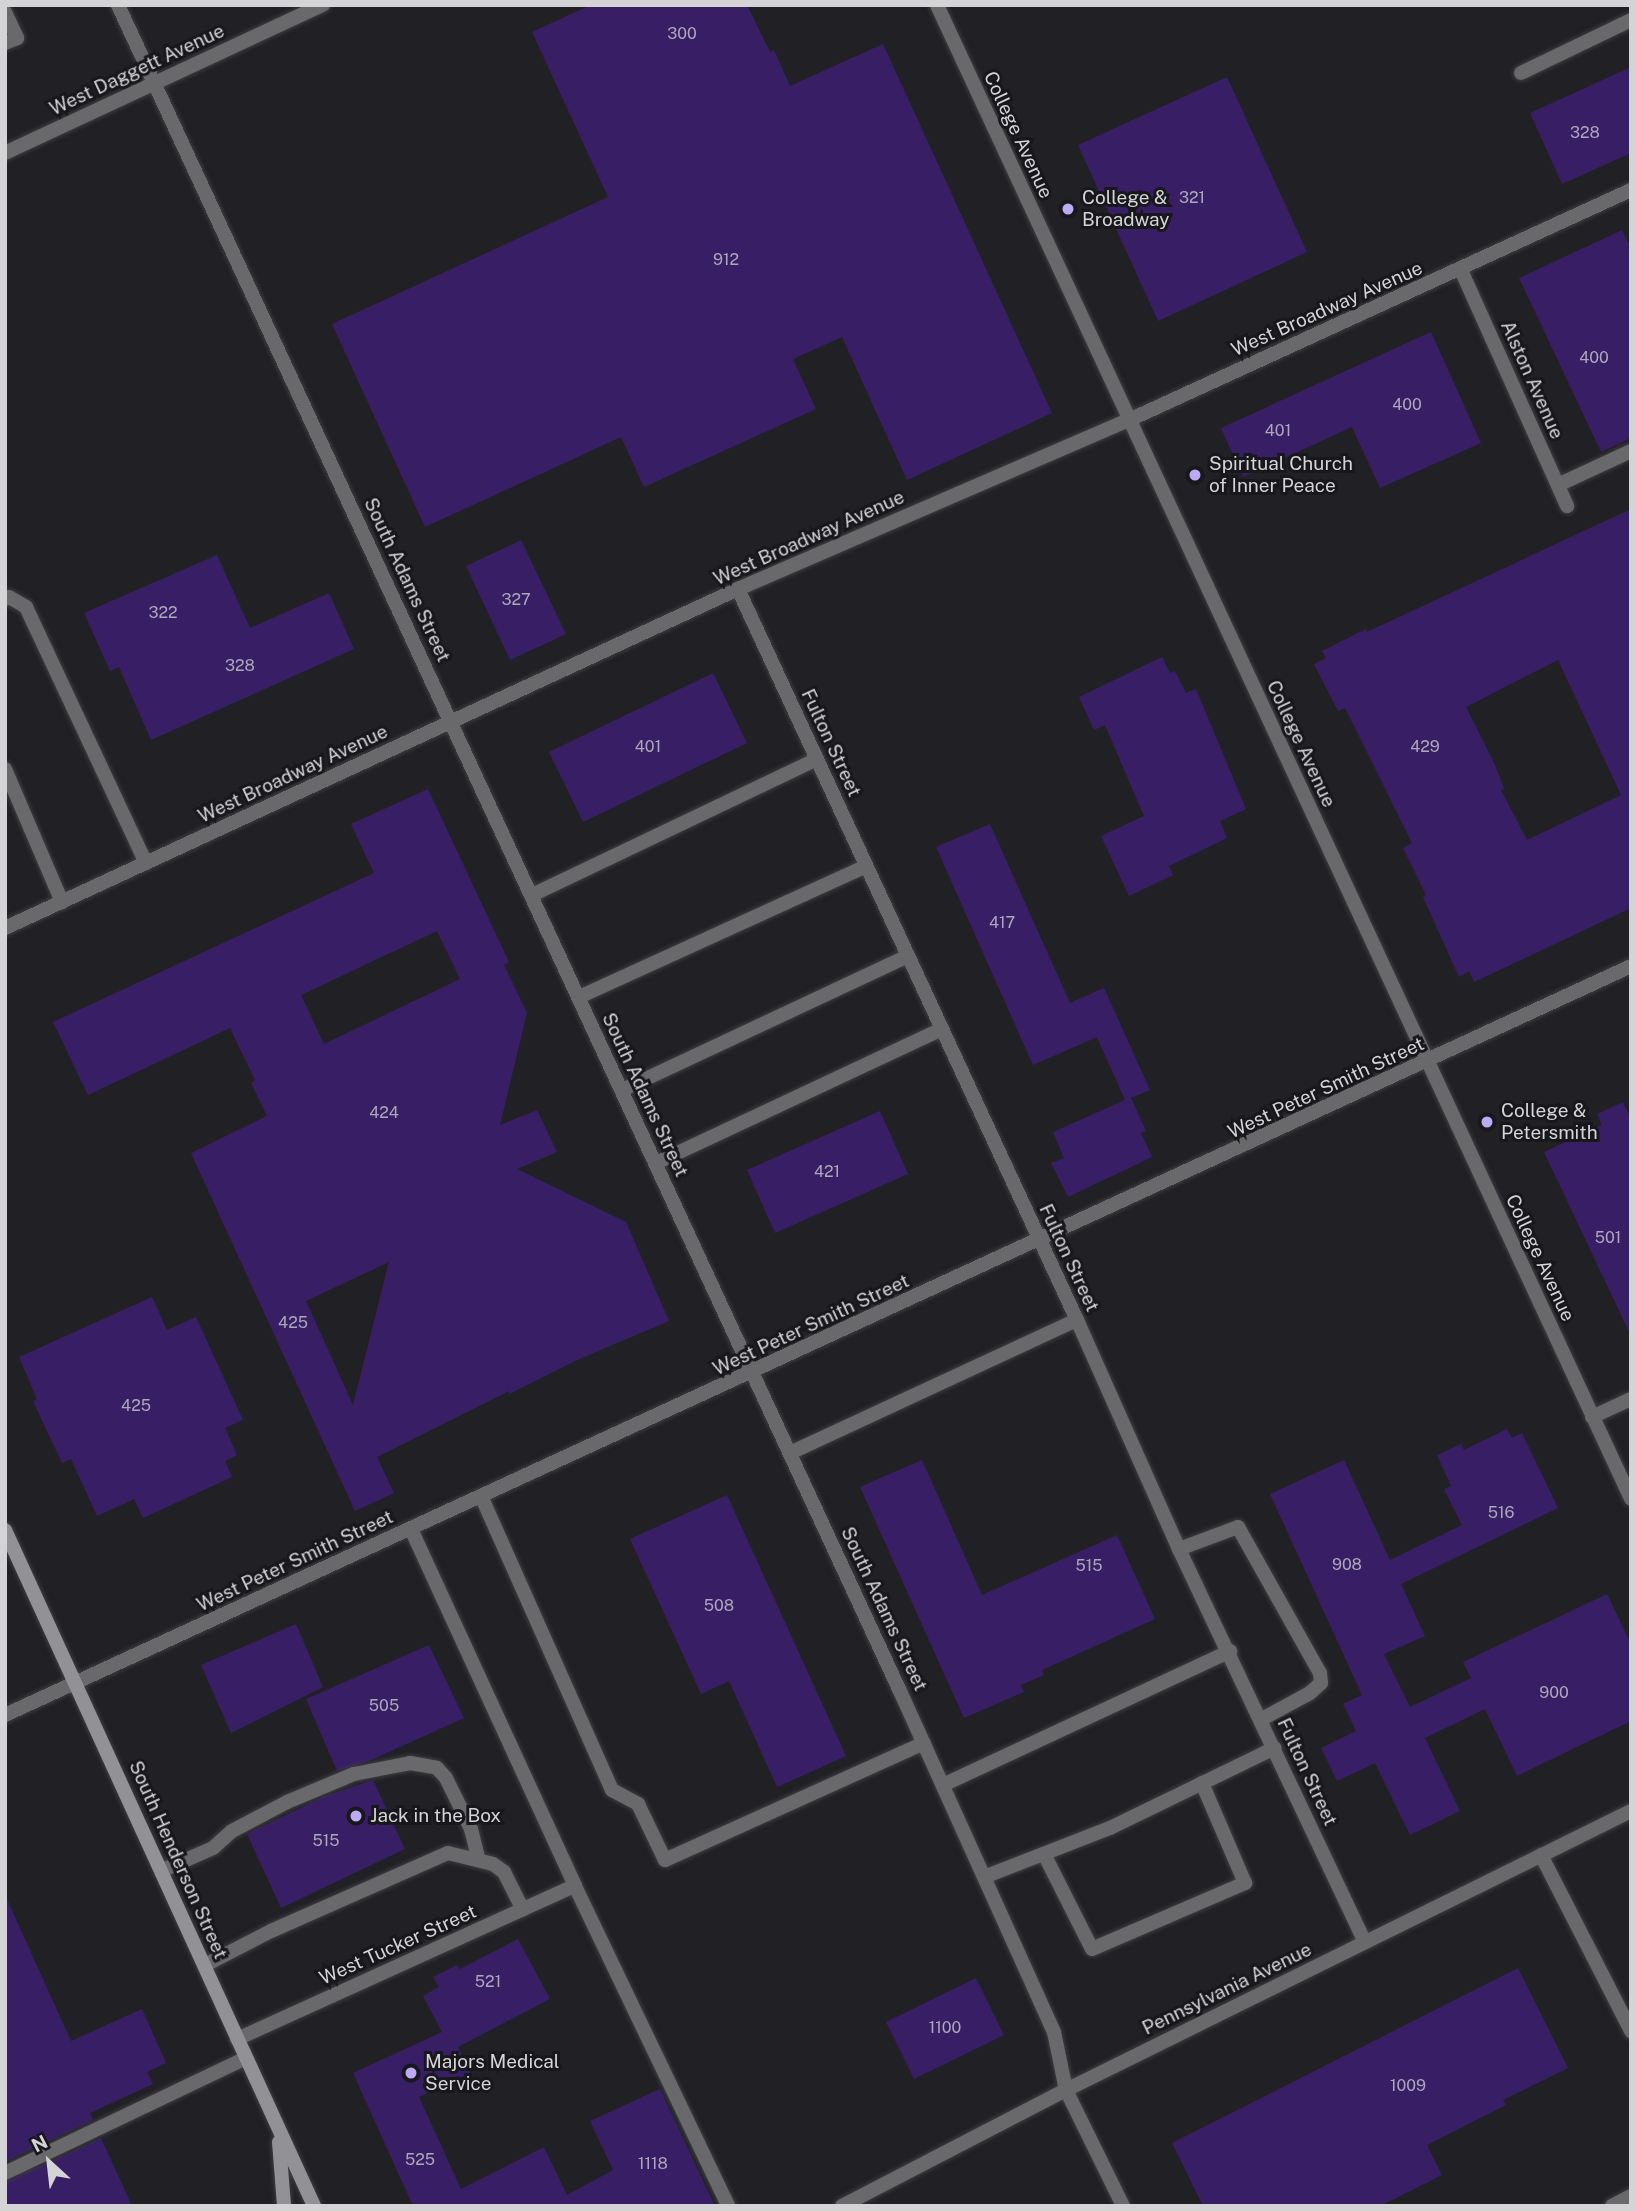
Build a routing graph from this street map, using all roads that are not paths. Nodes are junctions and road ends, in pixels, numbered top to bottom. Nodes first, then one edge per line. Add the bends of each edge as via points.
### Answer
1 (118, 5) edge
2 (323, 5) edge
3 (937, 5) edge
4 (5, 12) edge
5 (1631, 20) edge
6 (5, 43) edge
7 (1521, 73) dead end
8 (154, 84) junction
9 (5, 153) edge
10 (1631, 190) edge
11 (1461, 270) junction
12 (1129, 420) junction
13 (1631, 451) edge
14 (1558, 485) junction
15 (1567, 506) dead end
16 (738, 589) junction
17 (5, 599) edge
18 (452, 722) junction
19 (817, 759) junction
20 (5, 769) edge
21 (146, 863) junction
22 (866, 866) junction
23 (532, 895) junction
24 (62, 902) junction
25 (5, 928) edge
26 (908, 956) junction
27 (1631, 966) edge
28 (579, 997) junction
29 (942, 1029) junction
30 (1428, 1062) junction
31 (622, 1090) junction
32 (656, 1163) junction
33 (1040, 1240) junction
34 (1077, 1320) junction
35 (753, 1372) junction
36 (1631, 1399) edge
37 (1592, 1417) junction
38 (790, 1453) junction
39 (1630, 1497) edge
40 (482, 1498) junction
41 (411, 1529) junction
42 (5, 1530) edge
43 (1179, 1549) junction
44 (1230, 1651) junction
45 (76, 1683) junction
46 (5, 1715) edge
47 (1262, 1720) junction
48 (924, 1743) junction
49 (1275, 1748) junction
50 (1202, 1783) junction
51 (943, 1785) junction
52 (1631, 1811) edge
53 (1044, 1854) junction
54 (1541, 1855) junction
55 (478, 1857) junction
56 (163, 1870) junction
57 (984, 1877) junction
58 (575, 1886) junction
59 (523, 1910) junction
60 (1365, 1942) junction
61 (205, 1965) junction
62 (1631, 2031) edge
63 (237, 2039) junction
64 (246, 2058) junction
65 (1066, 2090) junction
66 (278, 2130) junction
67 (5, 2173) edge
68 (1631, 2196) edge
69 (284, 2206) edge
70 (314, 2206) edge
71 (727, 2206) edge
72 (842, 2206) edge
73 (1123, 2206) edge
74 (1612, 2206) edge

1 - 8 street, South Adams Street
2 - 8 street, West Daggett Avenue
3 - 12 street, College Avenue
4 - 6 street via 17,38
5 - 7 street
8 - 9 street, West Daggett Avenue
8 - 18 street, South Adams Street
10 - 11 street, West Broadway Avenue
11 - 12 street, West Broadway Avenue
11 - 14 street, Alston Avenue
12 - 16 street, West Broadway Avenue
12 - 30 street, College Avenue
13 - 14 street
14 - 15 street, Alston Avenue
16 - 18 street, West Broadway Avenue
16 - 19 street, Fulton Street
17 - 21 street via 26,607
18 - 21 street, West Broadway Avenue
18 - 23 street, South Adams Street
19 - 22 street, Fulton Street
19 - 23 street
20 - 24 street
21 - 24 street, West Broadway Avenue
22 - 26 street, Fulton Street
22 - 28 street
23 - 28 street, South Adams Street
24 - 25 street, West Broadway Avenue
26 - 29 street, Fulton Street
26 - 31 street
27 - 30 street, West Peter Smith Street
28 - 31 street, South Adams Street
29 - 32 street
29 - 33 street, Fulton Street
30 - 33 street, West Peter Smith Street
30 - 37 street, College Avenue
31 - 32 street, South Adams Street
32 - 35 street, South Adams Street
33 - 34 street, Fulton Street
33 - 35 street, West Peter Smith Street
34 - 38 street
34 - 43 street, Fulton Street
35 - 38 street, South Adams Street
35 - 40 street, West Peter Smith Street
36 - 37 street
37 - 39 street, College Avenue
38 - 48 street, South Adams Street
40 - 41 street, West Peter Smith Street
40 - 48 street via 612,1790 638,1804 665,1860
41 - 45 street, West Peter Smith Street
41 - 58 street
42 - 45 main road, South Henderson Street
43 - 44 street, Fulton Street
43 - 47 street via 1238,1527 1320,1673 1321,1683 1310,1693
44 - 47 street, Fulton Street
44 - 51 street
45 - 46 street, West Peter Smith Street
45 - 56 main road, South Henderson Street
47 - 49 street, Fulton Street
48 - 51 street, South Adams Street
49 - 50 street
49 - 60 street, Fulton Street
50 - 53 street
50 - 53 street via 1245,1883 1092,1949
51 - 57 street, South Adams Street
52 - 54 street, Pennsylvania Avenue
53 - 57 street
54 - 60 street, Pennsylvania Avenue
54 - 62 street
55 - 56 street via 471,1829 446,1778 438,1768 410,1763 354,1774 286,1802 232,1831 213,1848
55 - 59 street via 504,1872
55 - 61 street via 436,1856
56 - 61 main road, South Henderson Street
57 - 65 street, South Adams Street via 1054,2032
58 - 59 street, West Tucker Street
58 - 71 street
59 - 63 street, West Tucker Street
60 - 65 street, Pennsylvania Avenue
61 - 63 main road, South Henderson Street
63 - 64 main road, South Henderson Street
64 - 66 main road, South Henderson Street
64 - 67 street
65 - 72 street, Pennsylvania Avenue
65 - 73 street, South Adams Street
66 - 69 main road
66 - 70 main road, South Henderson Street
68 - 74 street

